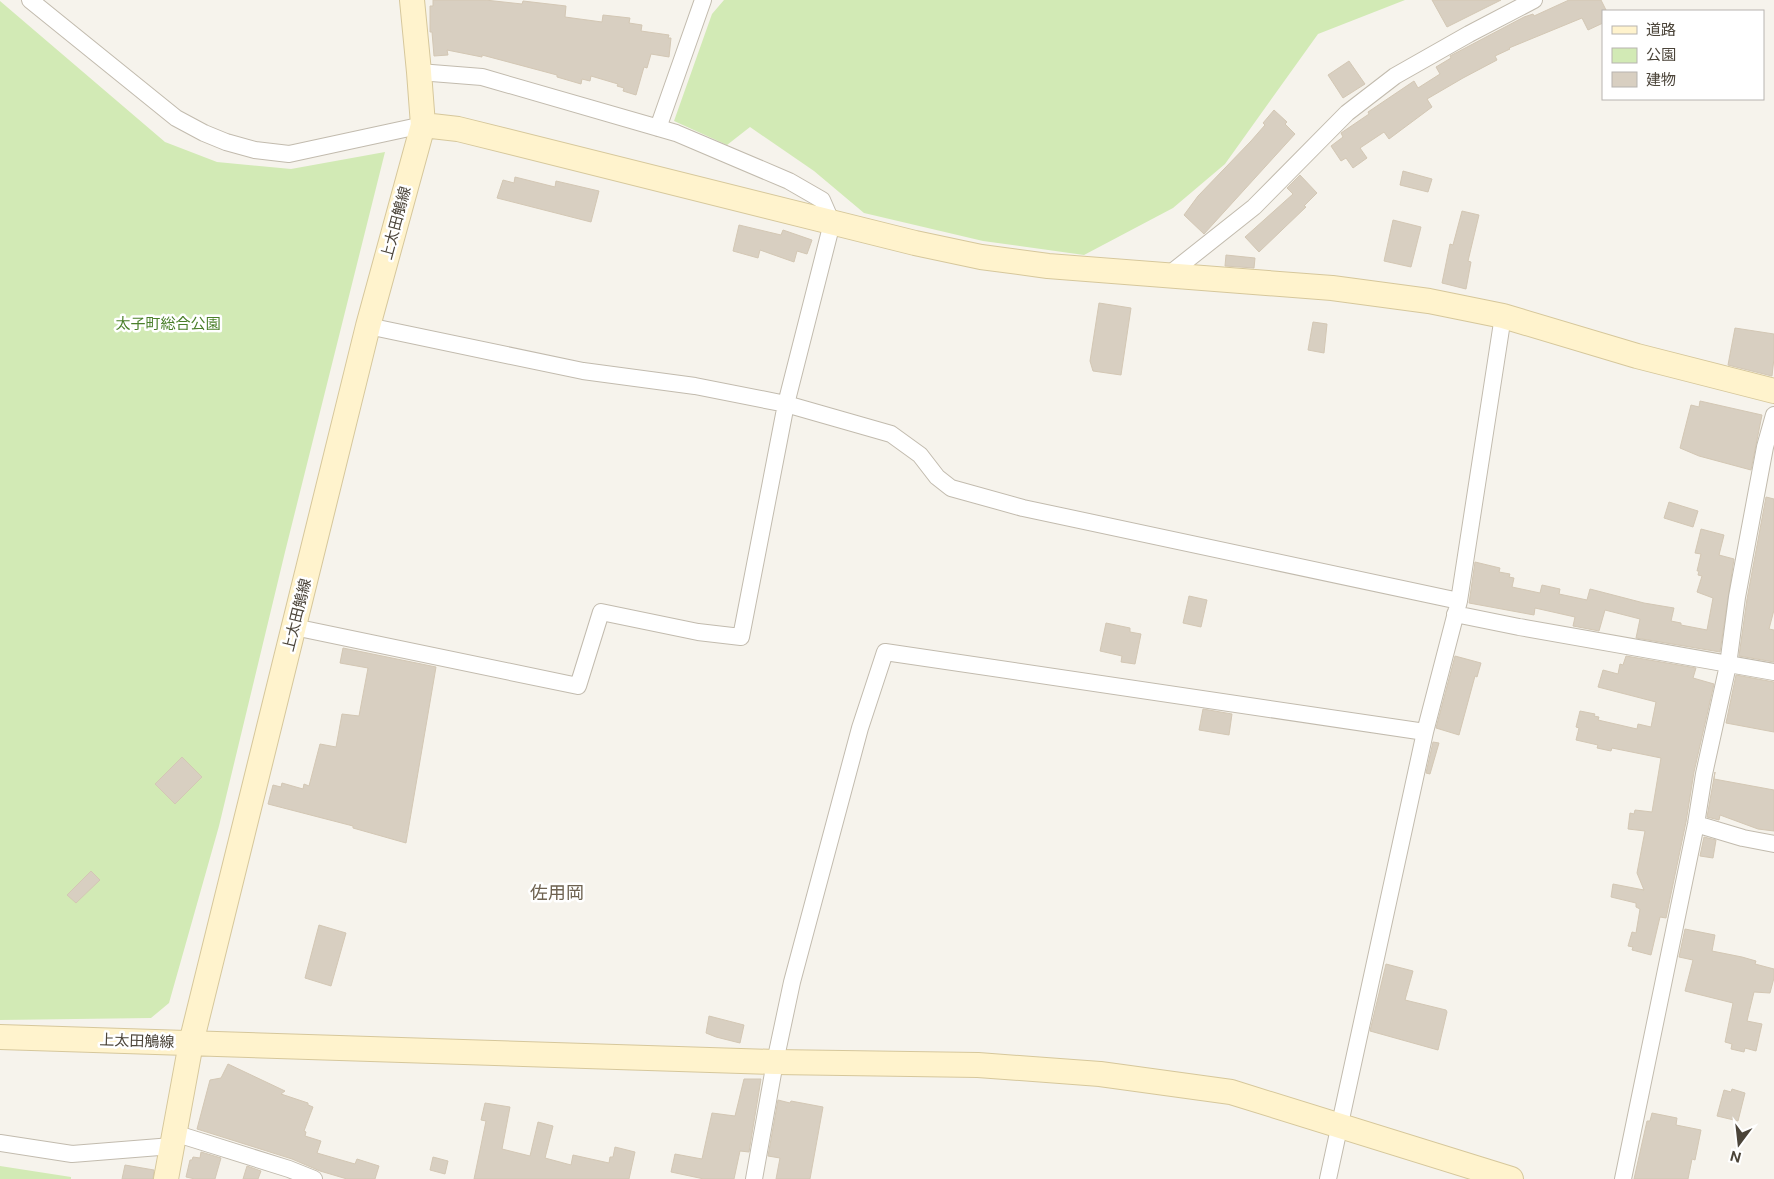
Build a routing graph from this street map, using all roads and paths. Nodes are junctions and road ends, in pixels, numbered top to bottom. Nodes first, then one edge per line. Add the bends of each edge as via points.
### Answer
1 (30, 0) edge
2 (412, 0) edge
3 (703, 0) edge
4 (1534, 0) edge
5 (419, 72) junction
6 (423, 125) junction
7 (658, 128) junction
8 (832, 222) junction
9 (1167, 276) junction
10 (1503, 316) junction
11 (368, 326) junction
12 (1774, 391) edge
13 (786, 404) junction
14 (1774, 414) edge
15 (1457, 607) junction
16 (294, 627) junction
17 (1728, 665) junction
18 (1774, 672) edge
19 (1425, 732) junction
20 (1696, 824) junction
21 (1774, 844) edge
22 (0, 1037) edge
23 (191, 1043) junction
24 (774, 1062) junction
25 (1339, 1124) junction
26 (173, 1139) junction
27 (0, 1143) edge
28 (166, 1179) edge
29 (314, 1179) edge
30 (754, 1179) edge
31 (1328, 1179) edge
32 (1511, 1179) edge
33 (1623, 1179) edge

1 - 6 street via 176,118 226,142 289,154
2 - 5 street, 上太田鵤線
3 - 7 street
4 - 9 street via 1395,76 1347,113 1254,207
5 - 6 street, 上太田鵤線
5 - 7 street via 482,77
6 - 8 street via 458,129
6 - 11 street, 上太田鵤線
7 - 8 street via 789,181 822,200
8 - 9 street via 981,257
8 - 13 street
9 - 10 street via 1332,288 1430,301
10 - 12 street via 1637,356
10 - 15 street
11 - 13 street via 583,371 695,386
11 - 16 street, 上太田鵤線
13 - 15 street via 891,434 920,455 951,488 1023,508
13 - 16 street via 741,637 698,632 601,612 578,686
14 - 17 street via 1737,597
15 - 17 street via 1519,628
15 - 19 street
16 - 23 street, 上太田鵤線
17 - 18 street
17 - 20 street
19 - 24 street via 885,652 860,728 792,982
19 - 25 street
20 - 21 street
20 - 33 street
22 - 23 street, 上太田鵤線
23 - 24 street
23 - 26 street
24 - 25 street via 978,1064 1100,1074 1231,1092
24 - 30 street
25 - 31 street
25 - 32 street
26 - 27 street via 72,1154
26 - 28 street
26 - 29 street via 289,1169

